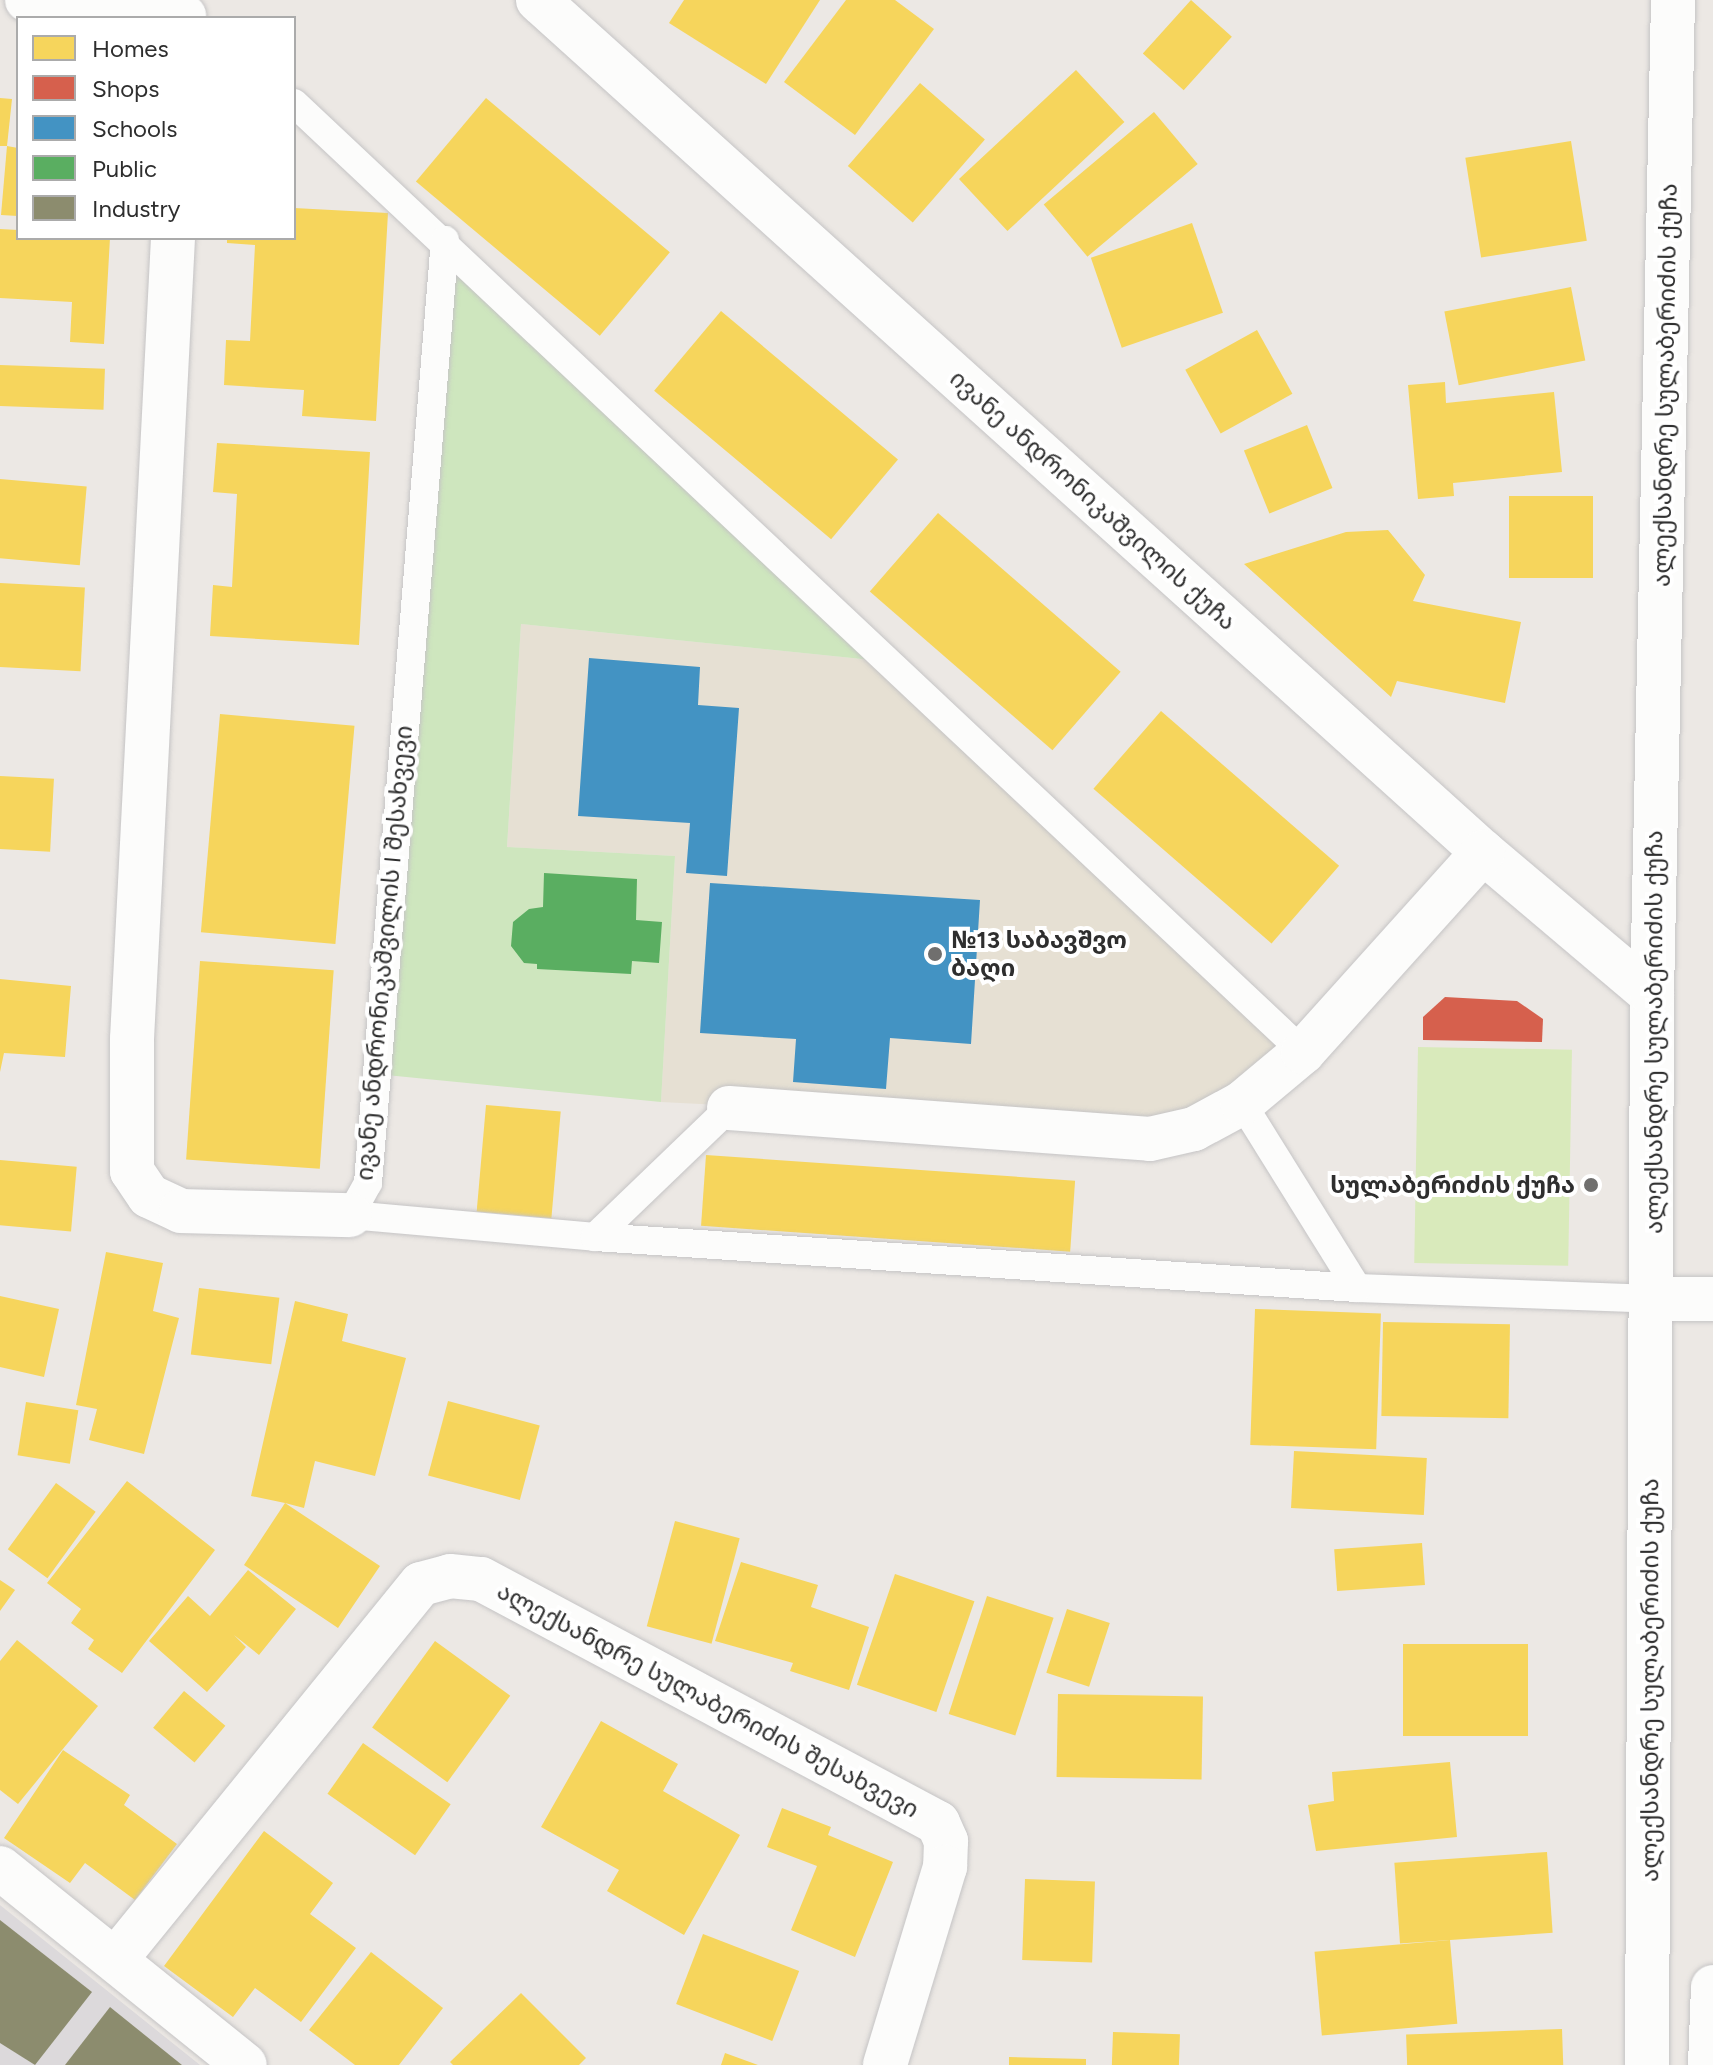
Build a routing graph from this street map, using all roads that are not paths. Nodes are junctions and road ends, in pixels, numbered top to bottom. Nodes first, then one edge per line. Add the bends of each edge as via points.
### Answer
1 (27, 0) edge
2 (538, 0) edge
3 (1673, 0) edge
4 (185, 13) edge
5 (296, 105) edge
6 (173, 240) edge
7 (445, 240) junction
8 (1483, 852) junction
9 (1652, 995) junction
10 (1303, 1052) junction
11 (1242, 1103) junction
12 (729, 1108) joint
13 (350, 1215) junction
14 (595, 1237) junction
15 (1357, 1288) junction
16 (1654, 1299) junction
17 (1713, 1299) edge
18 (0, 1868) edge
19 (116, 1959) junction
20 (1713, 1987) edge
21 (245, 2065) edge
22 (885, 2065) edge
23 (1647, 2065) edge
24 (1710, 2065) edge

1 - 4 street
2 - 8 street, ივანე ანდრონიკაშვილის ქუჩა
3 - 9 street, ალექსანდრე სულაბერიძის ქუჩა
5 - 7 lane
6 - 13 street, ივანე ანდრონიკაშვილის I შესახვევი via 132,1039 132,1171 149,1196 181,1211
7 - 10 lane
7 - 13 lane, ივანე ანდრონიკაშვილის I შესახვევი via 368,1183
8 - 9 street, ივანე ანდრონიკაშვილის ქუჩა
8 - 10 street
9 - 16 street, ალექსანდრე სულაბერიძის ქუჩა
10 - 11 street
11 - 12 street via 1194,1129 1150,1139
11 - 15 lane
12 - 14 lane
13 - 14 lane
14 - 15 lane
15 - 16 lane
16 - 17 street
16 - 23 street, ალექსანდრე სულაბერიძის ქუჩა
18 - 19 street
19 - 21 street
19 - 22 street, ალექსანდრე სულაბერიძის შესახვევი via 421,1584 450,1576 481,1579 938,1823 946,1841 945,1867
20 - 24 street

